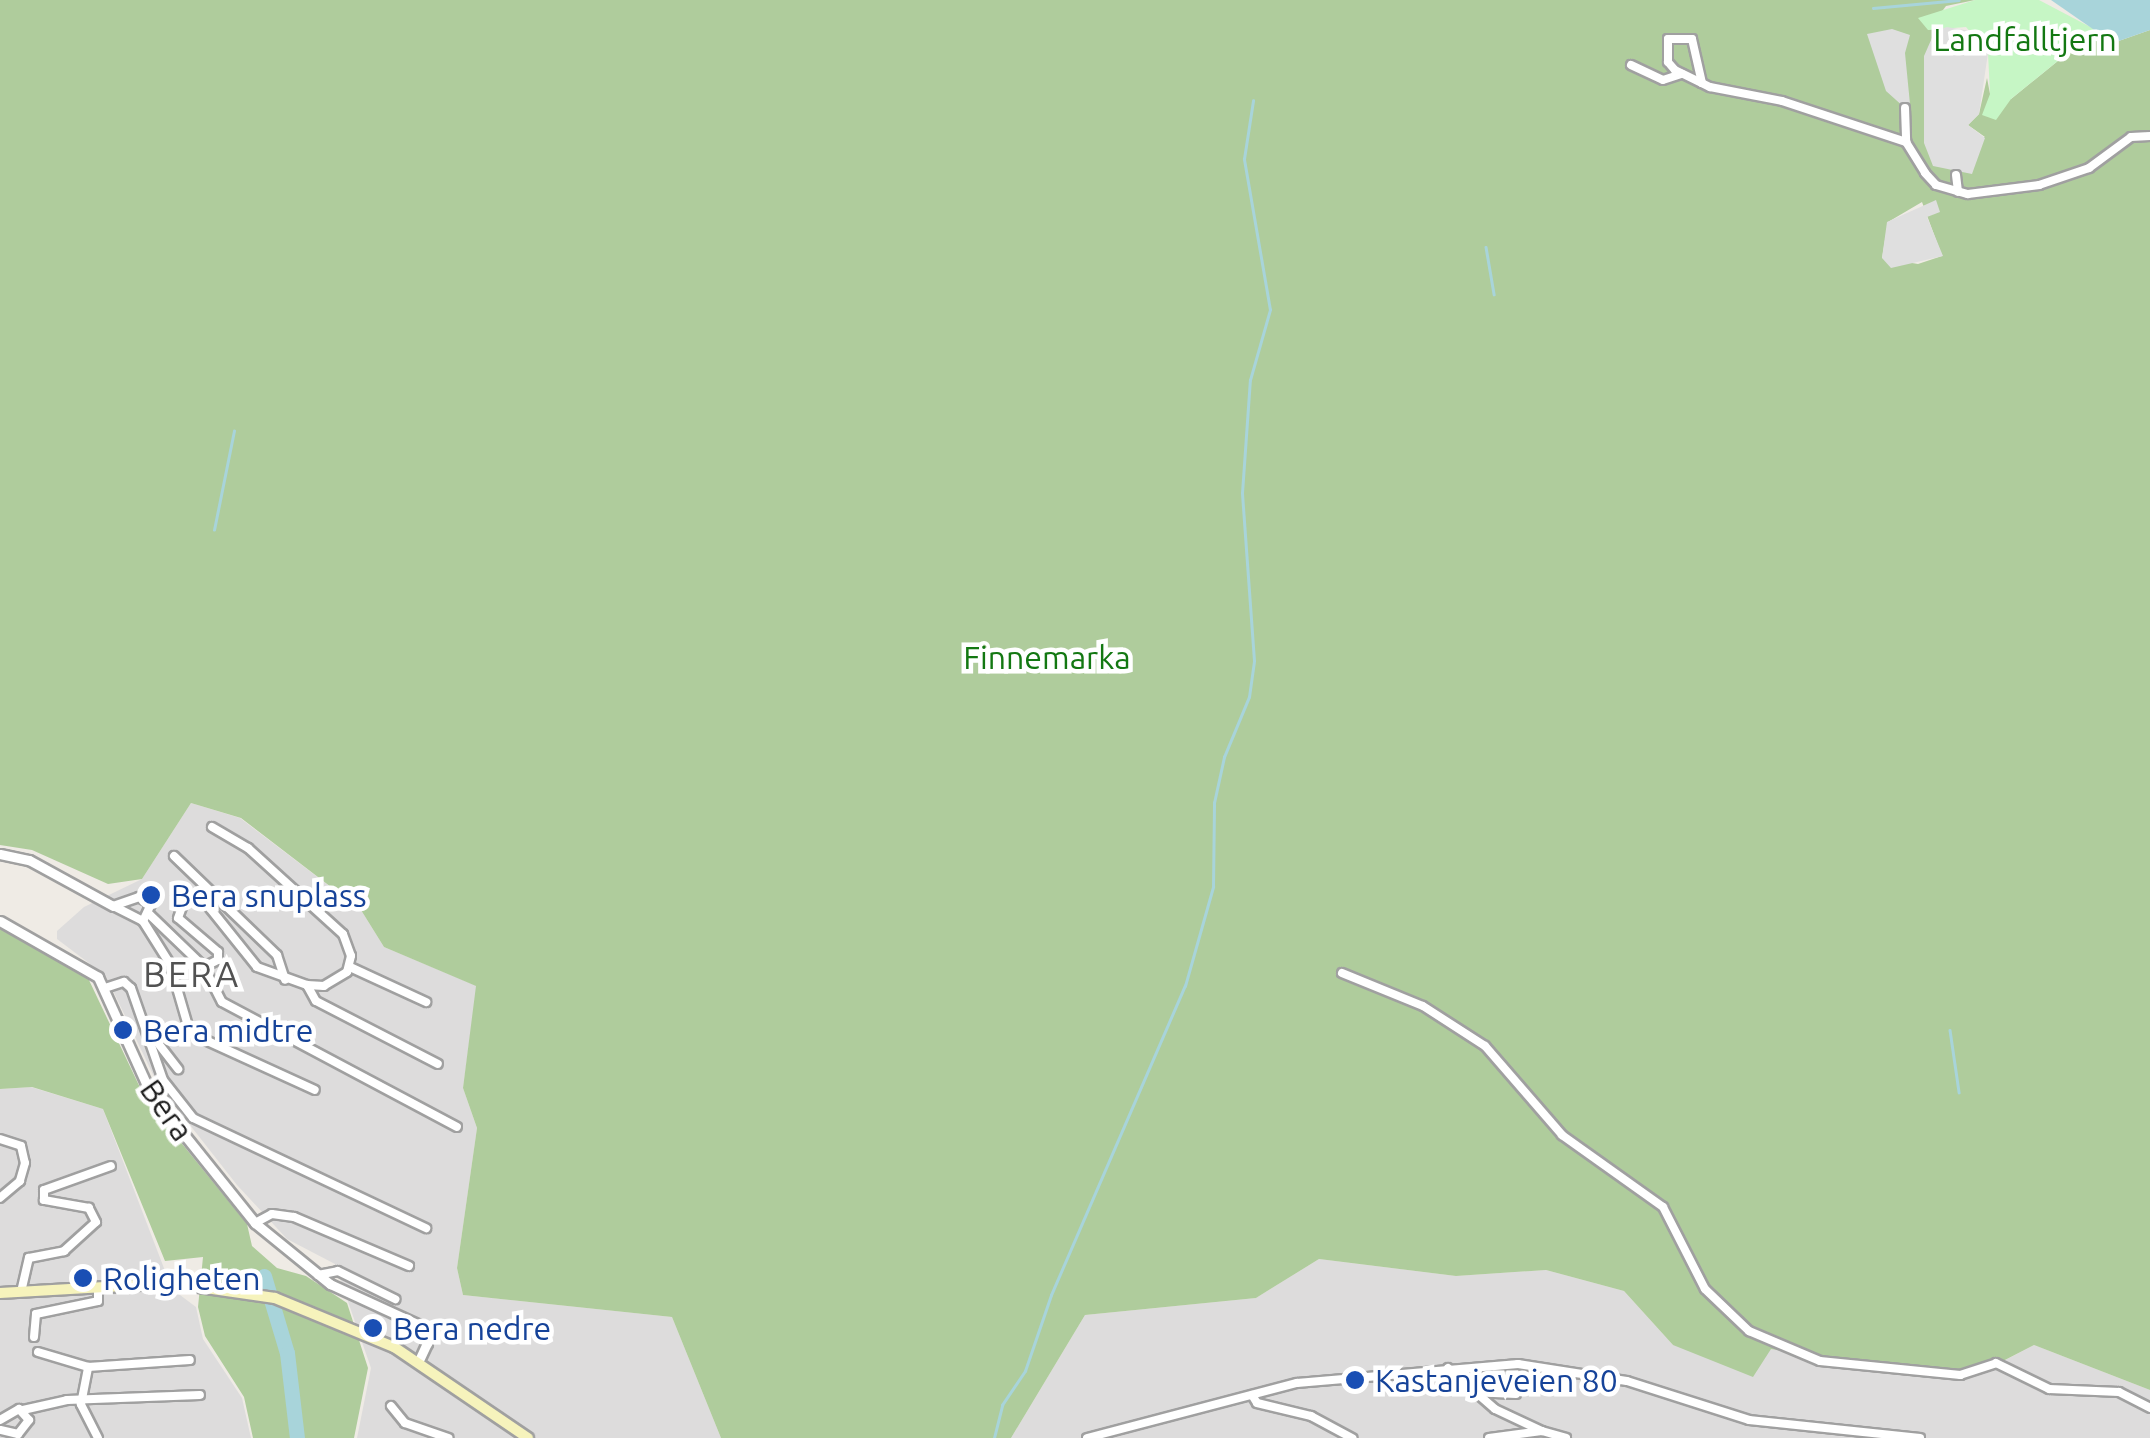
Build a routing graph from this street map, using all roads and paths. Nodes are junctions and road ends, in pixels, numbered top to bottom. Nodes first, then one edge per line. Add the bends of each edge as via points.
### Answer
1 (1632, 64) dead end
2 (1682, 74) junction
3 (1702, 83) junction
4 (1905, 108) dead end
5 (2150, 136) edge
6 (1906, 142) junction
7 (1956, 174) dead end
8 (1958, 192) junction
9 (212, 827) dead end
10 (0, 854) edge
11 (174, 856) dead end
12 (113, 906) junction
13 (146, 918) junction
14 (0, 921) edge
15 (204, 967) junction
16 (350, 967) junction
17 (1342, 973) dead end
18 (285, 980) junction
19 (307, 986) junction
20 (105, 988) junction
21 (426, 1002) dead end
22 (144, 1025) junction
23 (438, 1064) dead end
24 (178, 1070) dead end
25 (315, 1090) dead end
26 (457, 1127) dead end
27 (0, 1139) edge
28 (111, 1166) dead end
29 (0, 1198) edge
30 (255, 1222) junction
31 (426, 1228) dead end
32 (410, 1266) dead end
33 (318, 1275) junction
34 (98, 1287) junction
35 (21, 1292) junction
36 (0, 1294) edge
37 (395, 1299) dead end
38 (34, 1337) dead end
39 (38, 1352) dead end
40 (190, 1360) dead end
41 (418, 1362) junction
42 (88, 1366) junction
43 (1448, 1368) junction
44 (1472, 1392) junction
45 (1516, 1394) dead end
46 (200, 1395) dead end
47 (1252, 1395) junction
48 (82, 1399) junction
49 (391, 1406) dead end
50 (2150, 1408) edge
51 (23, 1410) junction
52 (0, 1420) edge
53 (0, 1430) edge
54 (1542, 1431) junction
55 (98, 1438) edge
56 (448, 1438) edge
57 (528, 1438) edge
58 (1087, 1438) edge
59 (1352, 1438) edge
60 (1489, 1438) edge
61 (1566, 1438) edge
62 (1920, 1438) edge

1 - 2 street via 1663,80
2 - 3 street
2 - 3 street via 1664,53 1668,39 1680,34 1697,48
3 - 6 street via 1812,109
4 - 6 street
5 - 8 street via 2132,137 2089,168 1997,194
6 - 8 street via 1936,185
7 - 8 street
9 - 16 street via 248,848 335,924
10 - 12 street via 30,860
11 - 18 street via 277,955
12 - 13 street
12 - 13 street via 145,898
13 - 15 street
13 - 25 street via 170,964 190,1032
14 - 20 street, Bera via 78,962
15 - 18 street via 218,960 218,952 178,918 186,896 205,902 257,967
15 - 26 street via 222,1002
16 - 19 street via 338,981
16 - 21 street
17 - 50 street via 1424,1006 1485,1046 1562,1136 1663,1207 1705,1289 1749,1331 1820,1361 1960,1374 1996,1364 2049,1389 2119,1392
18 - 19 street
19 - 23 street via 316,1001
20 - 22 street via 124,982
20 - 30 street, Bera via 150,1092
22 - 24 street
22 - 31 street via 163,1080 193,1118
27 - 29 street via 21,1146 25,1163 20,1182
28 - 35 street via 44,1190 44,1200 88,1208 96,1222 64,1252 29,1258
30 - 32 street via 272,1214 294,1216
30 - 33 street, Bera
33 - 37 street, Bera via 338,1271
33 - 41 street, Bera via 420,1325 426,1343
34 - 35 main road
34 - 38 street via 98,1301 43,1309 34,1318
34 - 41 main road via 196,1284 275,1298 366,1332
35 - 36 main road
39 - 42 street
40 - 42 street
41 - 57 main road
42 - 48 street
43 - 44 street
43 - 47 street via 1339,1376
43 - 62 street via 1579,1370 1749,1420
44 - 45 street
44 - 54 street
46 - 48 street
47 - 58 street
47 - 59 street via 1257,1403 1311,1416
48 - 51 street
48 - 55 street
49 - 56 street via 405,1423
51 - 52 street
51 - 53 street via 29,1420 24,1431
54 - 60 street
54 - 61 street

